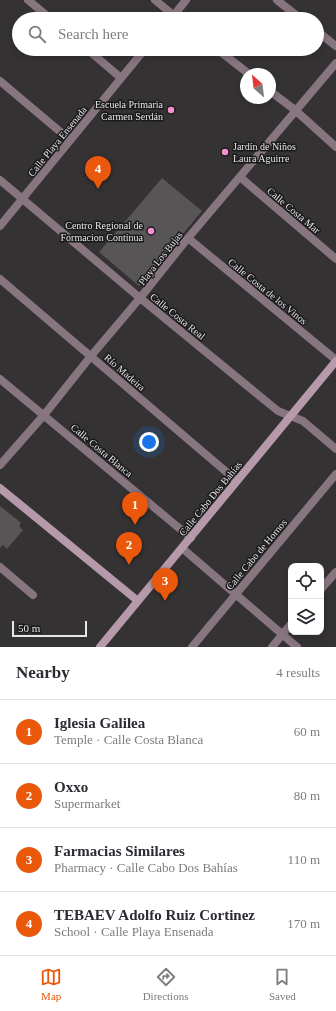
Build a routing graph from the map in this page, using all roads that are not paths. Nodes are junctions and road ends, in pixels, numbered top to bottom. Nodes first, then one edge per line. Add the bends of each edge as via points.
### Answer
1 (28, 0) edge
2 (155, 0) edge
3 (186, 0) edge
4 (277, 0) edge
5 (43, 12) edge
6 (168, 12) edge
7 (178, 12) edge
8 (292, 12) edge
9 (324, 37) edge
10 (336, 46) edge
11 (95, 56) edge
12 (140, 56) edge
13 (226, 56) edge
14 (336, 63) edge
15 (241, 68) edge
16 (121, 78) junction
17 (0, 81) edge
18 (276, 96) edge
19 (295, 110) junction
20 (70, 140) junction
21 (336, 147) edge
22 (240, 177) junction
23 (0, 180) edge
24 (23, 199) junction
25 (0, 226) edge
26 (188, 238) junction
27 (336, 259) edge
28 (0, 279) edge
29 (140, 298) junction
30 (91, 356) junction
31 (336, 360) edge
32 (0, 379) edge
33 (44, 415) junction
34 (291, 416) junction
35 (336, 449) edge
36 (0, 465) edge
37 (336, 474) edge
38 (237, 481) junction
39 (0, 488) edge
40 (191, 538) junction
41 (182, 548) junction
42 (0, 567) edge
43 (336, 572) edge
44 (324, 586) edge
45 (33, 595) dead end
46 (235, 595) junction
47 (138, 601) junction
48 (288, 628) edge
49 (282, 635) junction
50 (100, 647) edge
51 (192, 647) edge
52 (272, 647) edge
53 (297, 647) edge

1 - 5 street
2 - 6 street
3 - 7 street
4 - 8 street
9 - 10 street
11 - 16 street
12 - 16 street, Calle Playa Ensenada
13 - 15 street
14 - 19 street, Playa Los Bujas
16 - 20 street, Calle Playa Ensenada
17 - 20 street
18 - 19 street
19 - 21 street
19 - 22 street, Playa Los Bujas
20 - 24 street, Calle Playa Ensenada
22 - 26 street, Playa Los Bujas
22 - 27 street, Calle Costa Mar
23 - 24 street, Calle Costa Real
24 - 25 street, Calle Playa Ensenada
24 - 29 street, Calle Costa Real
26 - 29 street, Playa Los Bujas
26 - 31 street, Calle Costa de los Vinos
28 - 30 street, Río Madeira
29 - 30 street, Playa Los Bujas
29 - 34 street, Calle Costa Real via 278,411
30 - 33 street, Playa Los Bujas
30 - 38 street, Río Madeira
31 - 34 main road, Calle Cabo Dos Bahías
32 - 33 street, Calle Costa Blanca
33 - 36 street, Playa Los Bujas
33 - 40 street, Calle Costa Blanca
34 - 35 street, Calle Costa Real via 302,421
34 - 38 main road, Calle Cabo Dos Bahías
37 - 46 street, Calle Cabo de Hornos
38 - 40 main road, Calle Cabo Dos Bahías
39 - 47 main road
40 - 41 main road, Calle Cabo Dos Bahías
41 - 46 street
41 - 47 main road, Calle Cabo Dos Bahías
42 - 45 street
43 - 44 street
46 - 49 street
46 - 51 street, Calle Cabo de Hornos
47 - 50 main road, Calle Cabo Dos Bahías
48 - 49 street
49 - 52 street
49 - 53 street

